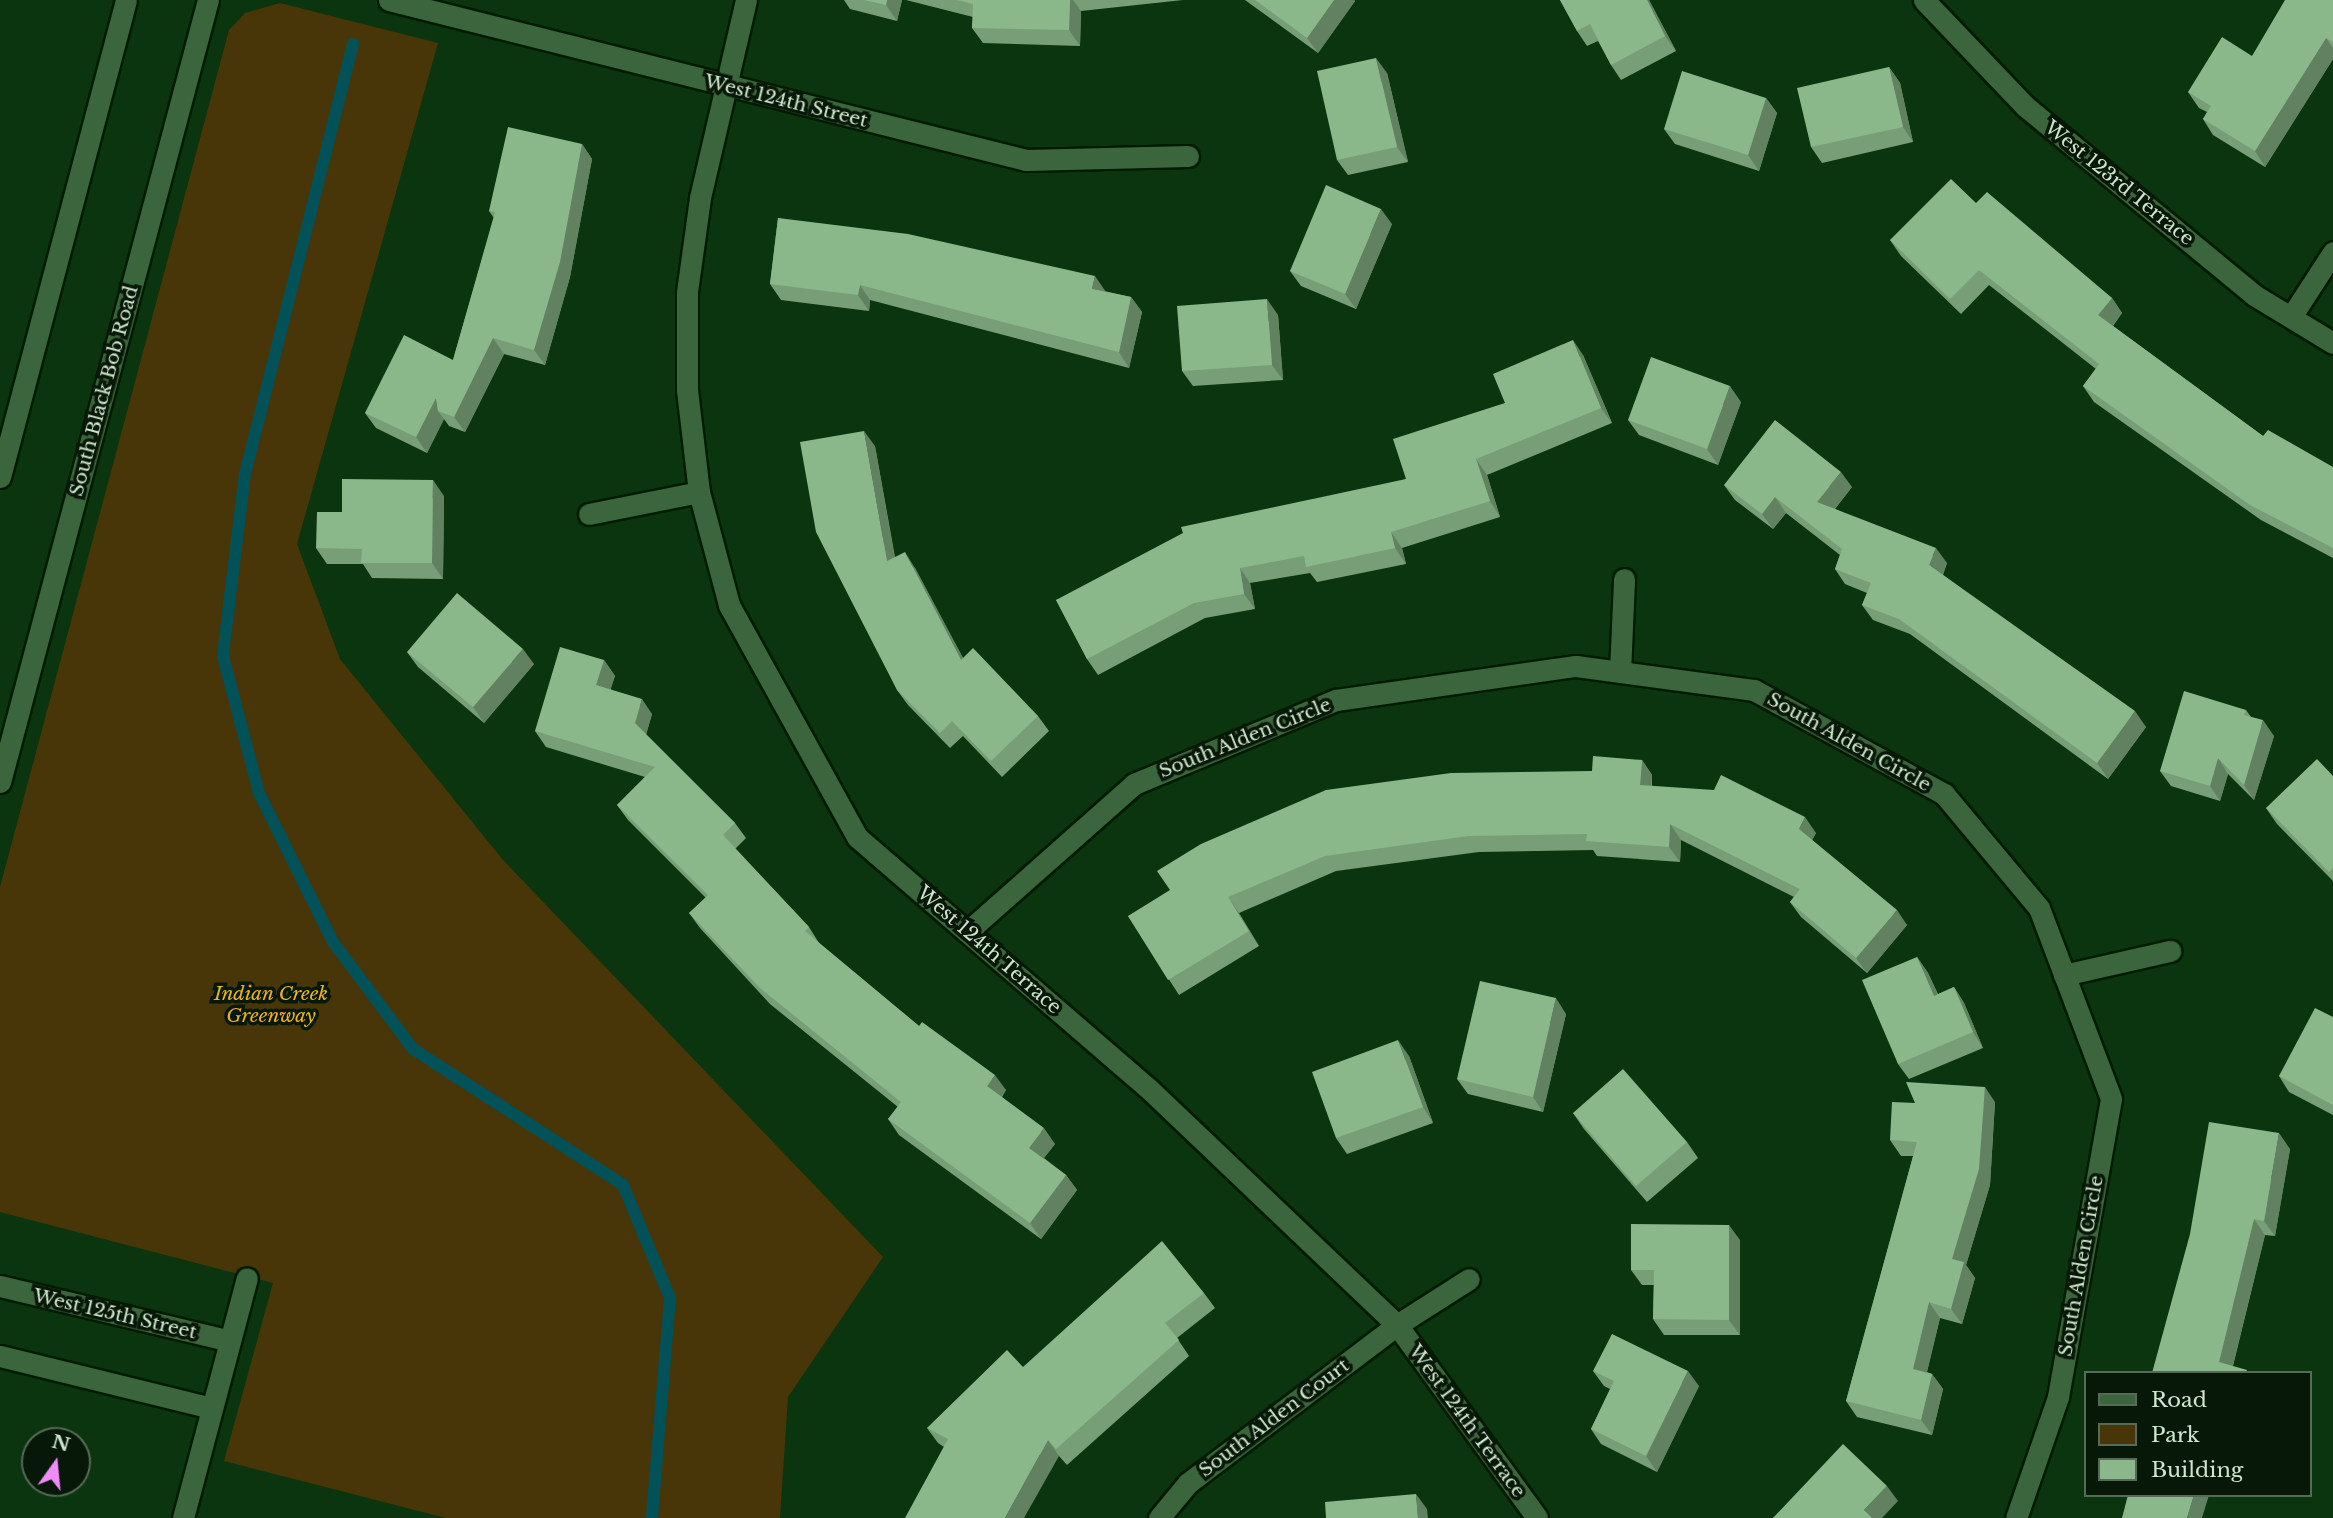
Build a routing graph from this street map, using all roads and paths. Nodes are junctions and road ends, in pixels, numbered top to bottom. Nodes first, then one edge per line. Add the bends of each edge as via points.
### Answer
1 (126, 0) edge
2 (208, 0) edge
3 (389, 0) edge
4 (746, 0) edge
5 (1924, 0) edge
6 (724, 86) junction
7 (1188, 156) dead end
8 (2333, 252) edge
9 (2291, 317) junction
10 (2333, 344) edge
11 (0, 477) edge
12 (699, 492) junction
13 (589, 514) dead end
14 (1625, 579) dead end
15 (1620, 672) junction
16 (0, 782) edge
17 (967, 932) junction
18 (2170, 951) dead end
19 (2064, 975) junction
20 (247, 1278) dead end
21 (1469, 1279) dead end
22 (0, 1286) edge
23 (1397, 1325) junction
24 (230, 1341) junction
25 (0, 1356) edge
26 (212, 1408) junction
27 (183, 1518) edge
28 (1159, 1518) edge
29 (1537, 1518) edge
30 (2016, 1518) edge

1 - 11 street
2 - 16 street, South Black Bob Road
3 - 6 street, West 124th Street
4 - 6 street
5 - 9 street, West 123rd Terrace via 2025,106
6 - 7 street, West 124th Street via 1026,160
6 - 12 street, West 124th Terrace via 687,292 687,390
8 - 9 street
9 - 10 street, West 123rd Terrace
12 - 13 street
12 - 17 street, West 124th Terrace via 729,606 858,837
14 - 15 street
15 - 17 street, South Alden Circle via 1576,666 1336,700 1134,784
15 - 19 street, South Alden Circle via 1754,690 1944,794 2039,908
17 - 23 street, West 124th Terrace via 1148,1088
18 - 19 street
19 - 30 street, South Alden Circle via 2111,1099 2058,1397
20 - 24 street
21 - 23 street, West 124th Terrace
22 - 24 street, West 125th Street
23 - 28 street, South Alden Court via 1188,1483
23 - 29 street, West 124th Terrace
24 - 26 street
25 - 26 street
26 - 27 street

